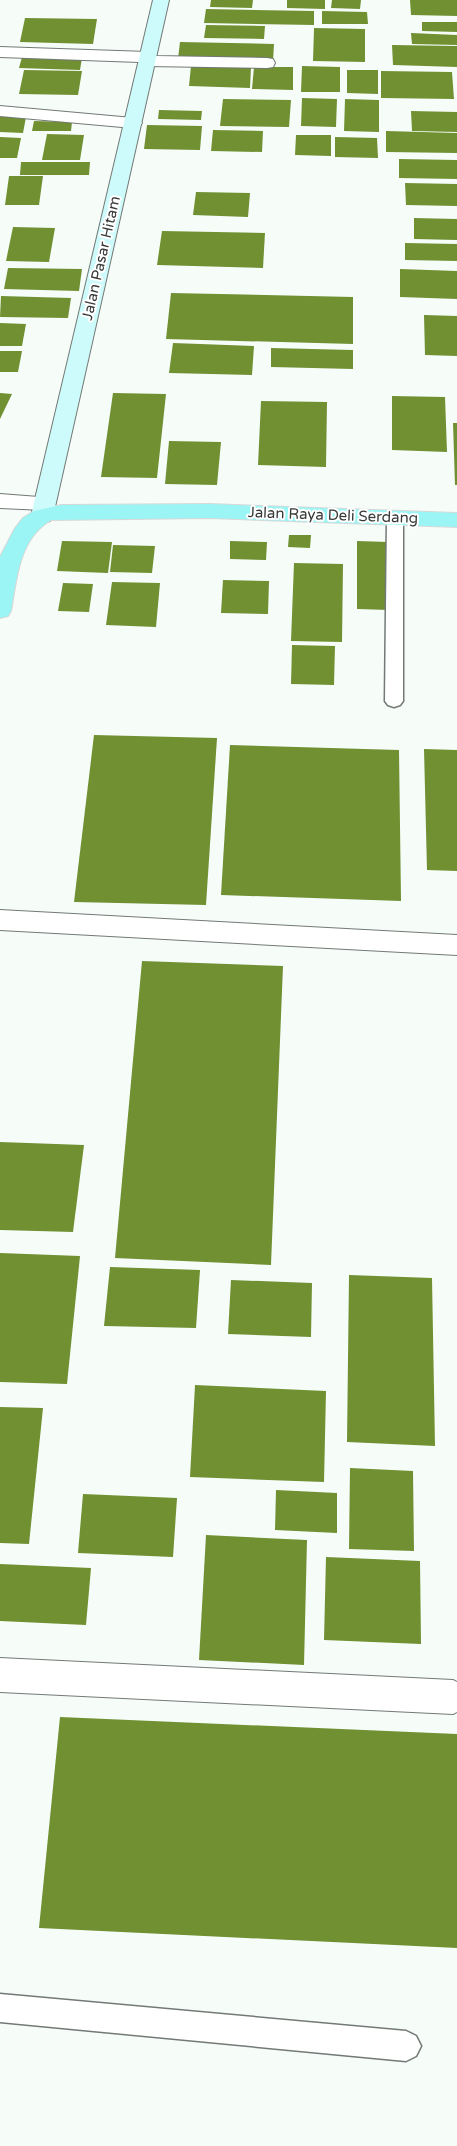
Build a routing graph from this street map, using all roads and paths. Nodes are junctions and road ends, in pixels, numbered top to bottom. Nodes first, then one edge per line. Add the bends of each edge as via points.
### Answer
1 (161, 0) edge
2 (0, 52) edge
3 (147, 59) junction
4 (267, 63) dead end
5 (0, 111) edge
6 (133, 123) junction
7 (0, 502) edge
8 (43, 509) junction
9 (395, 517) junction
10 (457, 520) edge
11 (0, 611) edge
12 (394, 701) dead end
13 (0, 920) edge
14 (457, 945) edge
15 (0, 1675) edge
16 (453, 1697) dead end
17 (0, 2008) edge
18 (406, 2046) dead end

1 - 3 main road, Jalan Pasar Hitam
2 - 3 street
3 - 4 street
3 - 6 main road, Jalan Pasar Hitam
5 - 6 street
6 - 8 main road, Jalan Pasar Hitam
7 - 8 street
8 - 9 main road, Jalan Raya Deli Serdang
8 - 11 main road via 19,540 11,559
9 - 10 main road, Jalan Raya Deli Serdang
9 - 12 lane
13 - 14 street
15 - 16 street
17 - 18 lane

